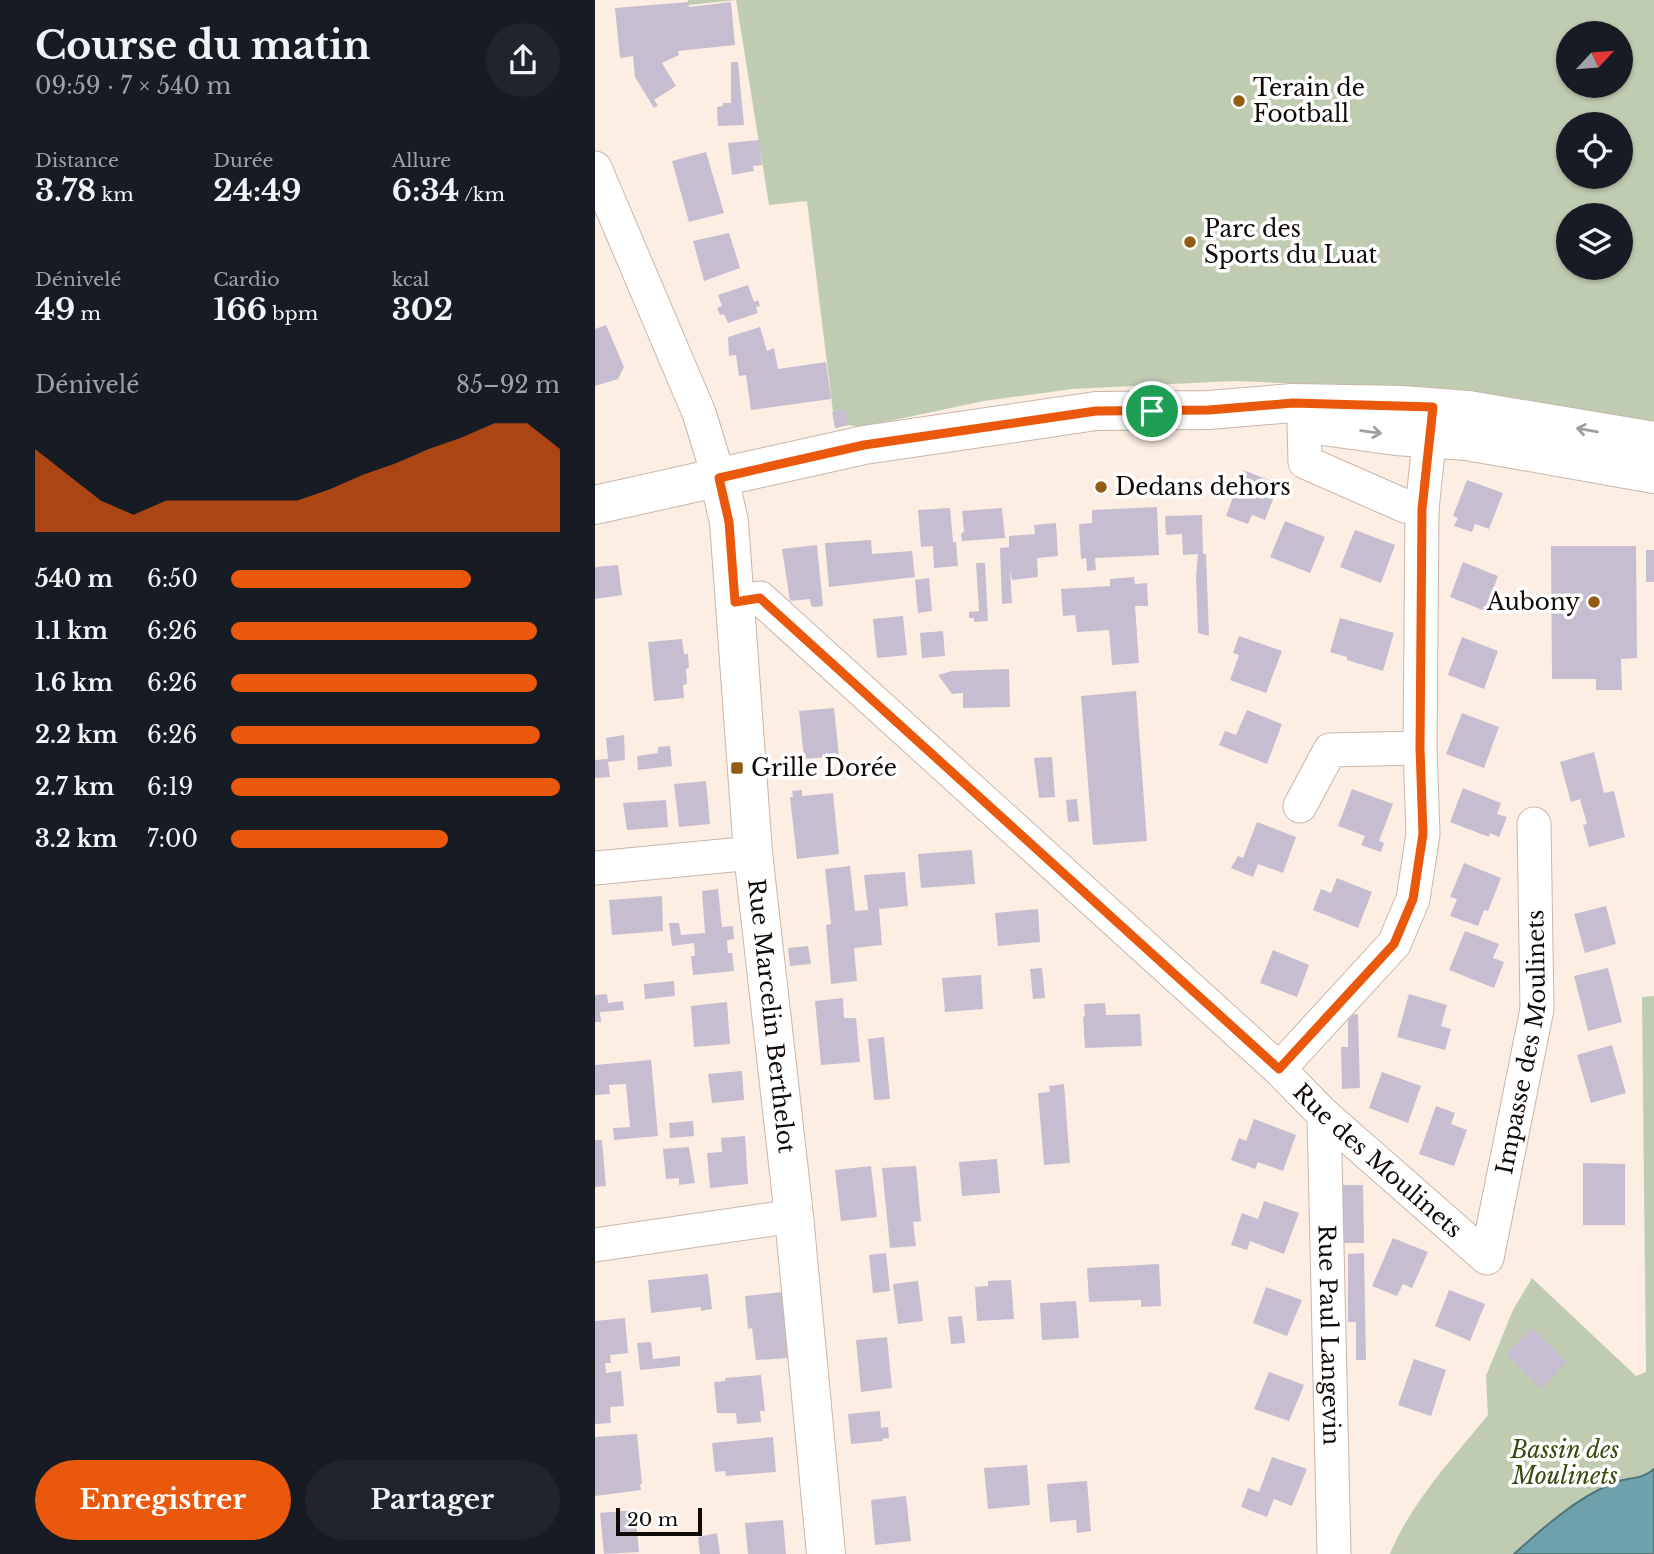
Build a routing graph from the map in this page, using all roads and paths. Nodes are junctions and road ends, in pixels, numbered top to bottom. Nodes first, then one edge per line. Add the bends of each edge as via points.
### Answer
1 (595, 169) edge
2 (1209, 410) junction
3 (1304, 423) junction
4 (1431, 423) junction
5 (1654, 440) edge
6 (1654, 474) edge
7 (719, 478) junction
8 (595, 505) edge
9 (1422, 509) junction
10 (735, 602) junction
11 (1420, 748) junction
12 (1300, 806) dead end
13 (1534, 824) dead end
14 (753, 853) junction
15 (595, 868) edge
16 (1279, 1069) junction
17 (1324, 1115) junction
18 (794, 1216) junction
19 (595, 1245) edge
20 (1487, 1258) joint
21 (826, 1554) edge
22 (1334, 1554) edge

1 - 7 street via 699,413
2 - 3 main road
2 - 4 main road via 1293,403
2 - 7 main road via 1096,411 864,445
3 -> 4 main road
3 - 9 street via 1305,462 1405,506
5 -> 4 main road via 1468,410
4 - 6 main road via 1467,441
4 - 9 street
7 - 8 main road
7 - 10 main road, Rue Marcelin Berthelot via 729,522
9 - 11 street
10 - 14 main road, Rue Marcelin Berthelot
10 - 16 street, Rue des Moulinets via 760,598
11 - 12 street via 1330,750
11 - 16 street via 1423,834 1413,899 1394,944
13 - 20 street, Impasse des Moulinets via 1537,1009
14 - 15 street
14 - 18 main road, Rue Marcelin Berthelot
16 - 17 street, Rue des Moulinets
17 - 20 street, Rue des Moulinets
17 - 22 street, Rue Paul Langevin
18 - 19 street
18 - 21 main road, Rue Marcelin Berthelot

